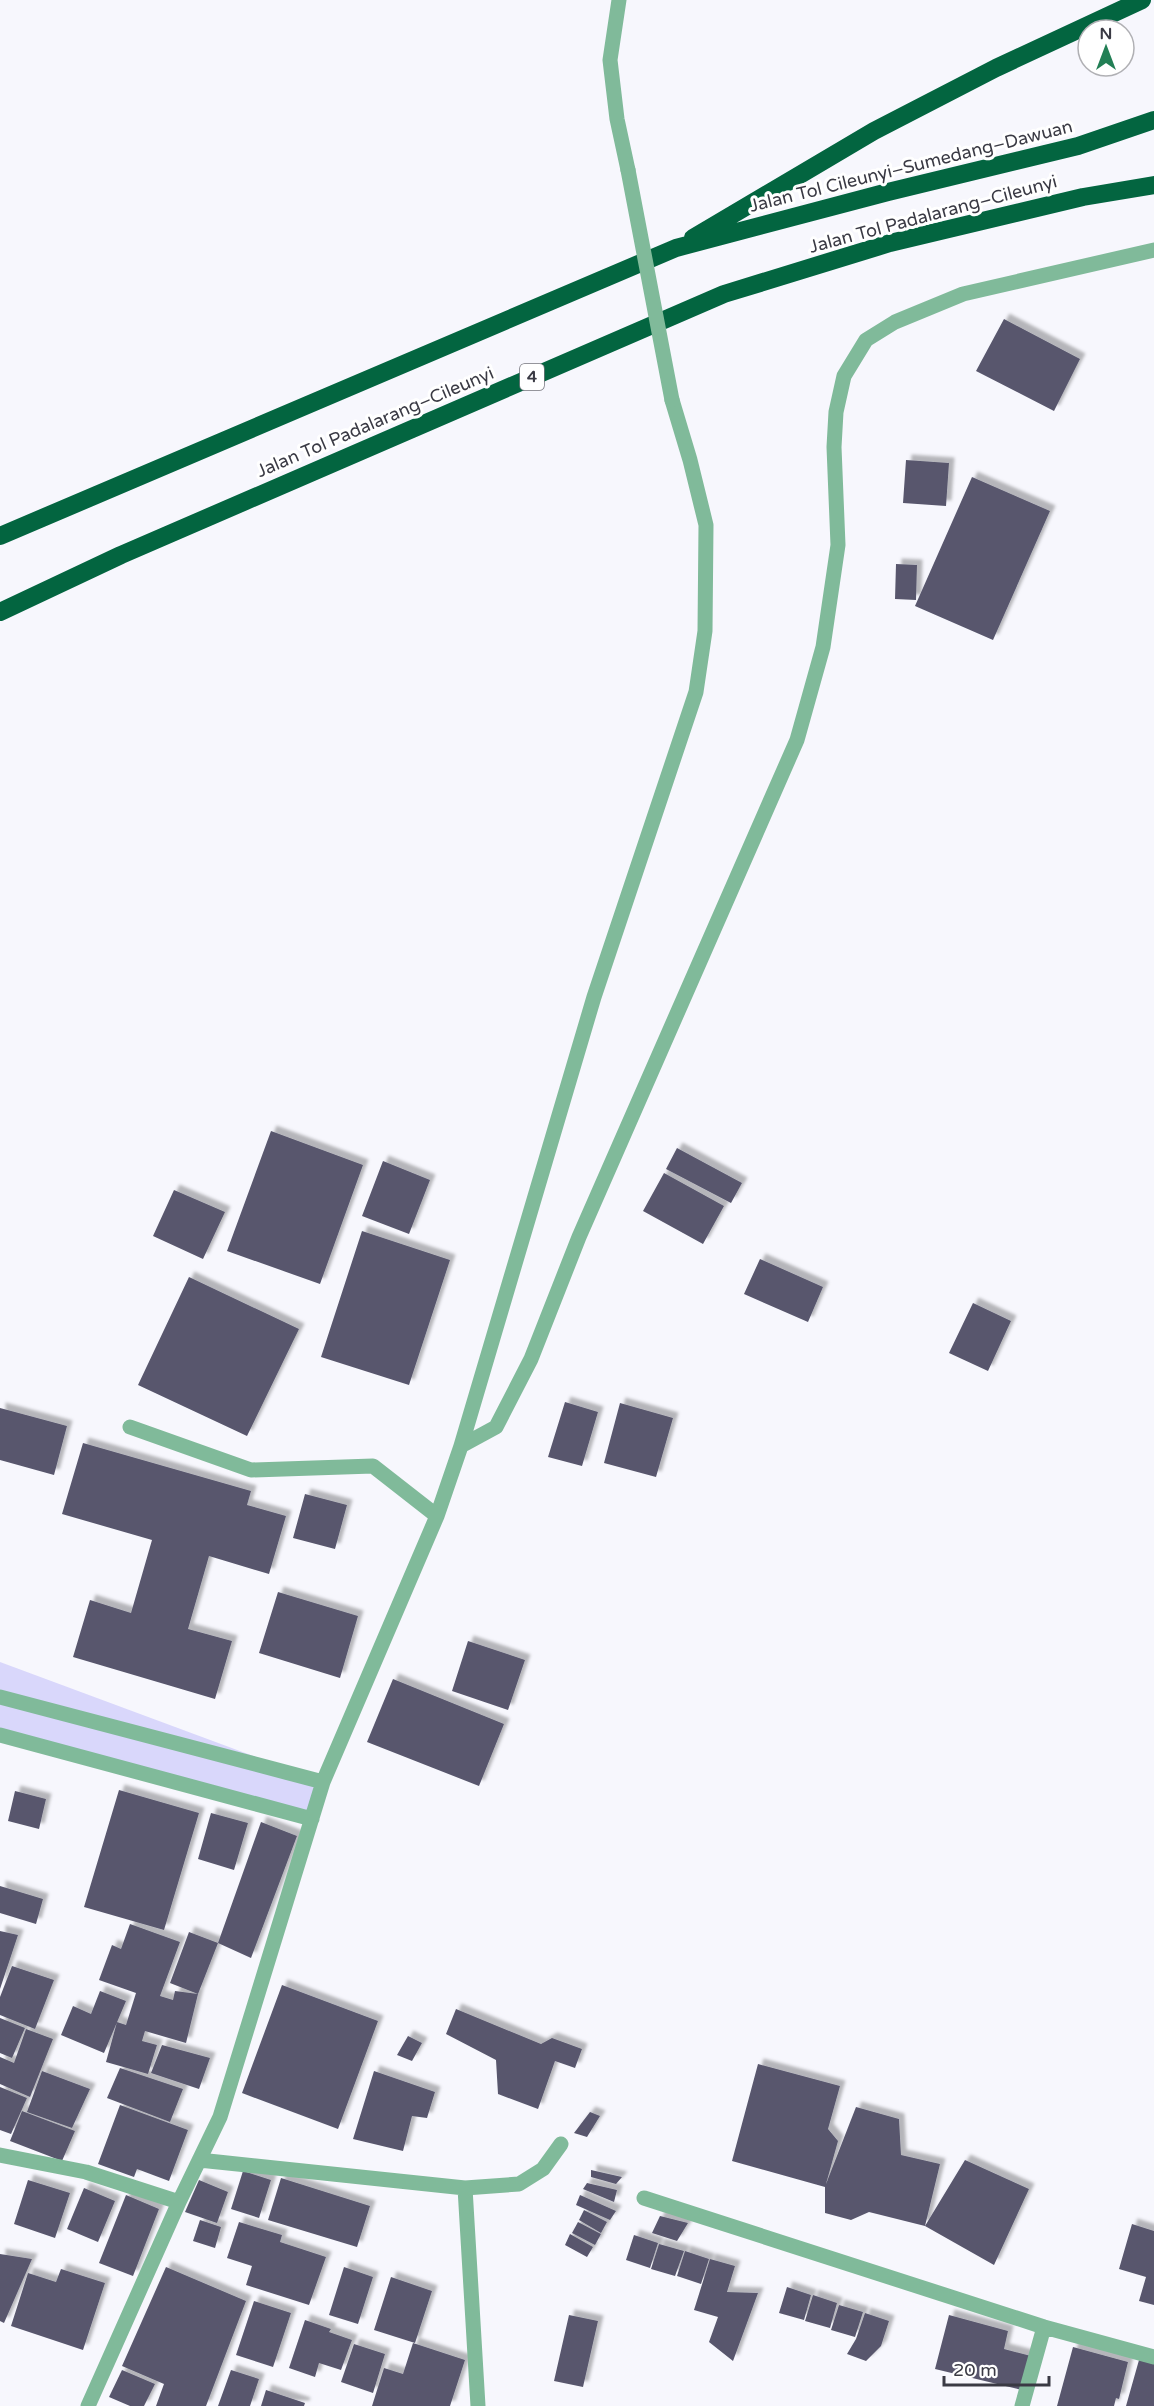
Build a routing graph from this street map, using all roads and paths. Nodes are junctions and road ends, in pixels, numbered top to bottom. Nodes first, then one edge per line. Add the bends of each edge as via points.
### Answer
1 (619, 0) edge
2 (1142, 0) edge
3 (1154, 120) edge
4 (1154, 173) edge
5 (1154, 185) edge
6 (1083, 197) junction
7 (676, 248) junction
8 (1154, 250) edge
9 (0, 536) edge
10 (0, 612) edge
11 (130, 1427) dead end
12 (461, 1446) junction
13 (437, 1516) junction
14 (0, 1698) edge
15 (0, 1735) edge
16 (323, 1782) junction
17 (312, 1819) junction
18 (561, 2144) dead end
19 (0, 2155) edge
20 (199, 2160) junction
21 (465, 2188) junction
22 (644, 2198) dead end
23 (179, 2202) junction
24 (1044, 2327) junction
25 (1154, 2357) edge
26 (88, 2406) edge
27 (478, 2406) edge
28 (1022, 2406) edge

1 - 12 street, bridge via 610,60 617,119 672,400 706,525 705,631 696,692 594,997
2 - 7 highway via 996,68 874,131
3 - 7 highway, Jalan Tol Cileunyi–Sumedang–Dawuan via 1078,146
4 - 6 highway, 4
5 - 6 highway
6 - 10 highway, Jalan Tol Padalarang–Cileunyi / 4 via 890,243 724,294 121,555
7 - 9 highway
8 - 12 street via 963,294 895,322 866,340 844,376 834,447 838,545 823,647 797,740 579,1237 531,1359 496,1427
11 - 13 street via 251,1470 373,1466
12 - 13 street
13 - 16 street
14 - 16 street
15 - 17 street
16 - 17 street
17 - 20 street via 220,2117
18 - 21 street via 543,2169 519,2184
19 - 23 street via 86,2172
20 - 21 street
20 - 23 street
21 - 27 street
22 - 24 street
23 - 26 street
24 - 25 street
24 - 28 street

